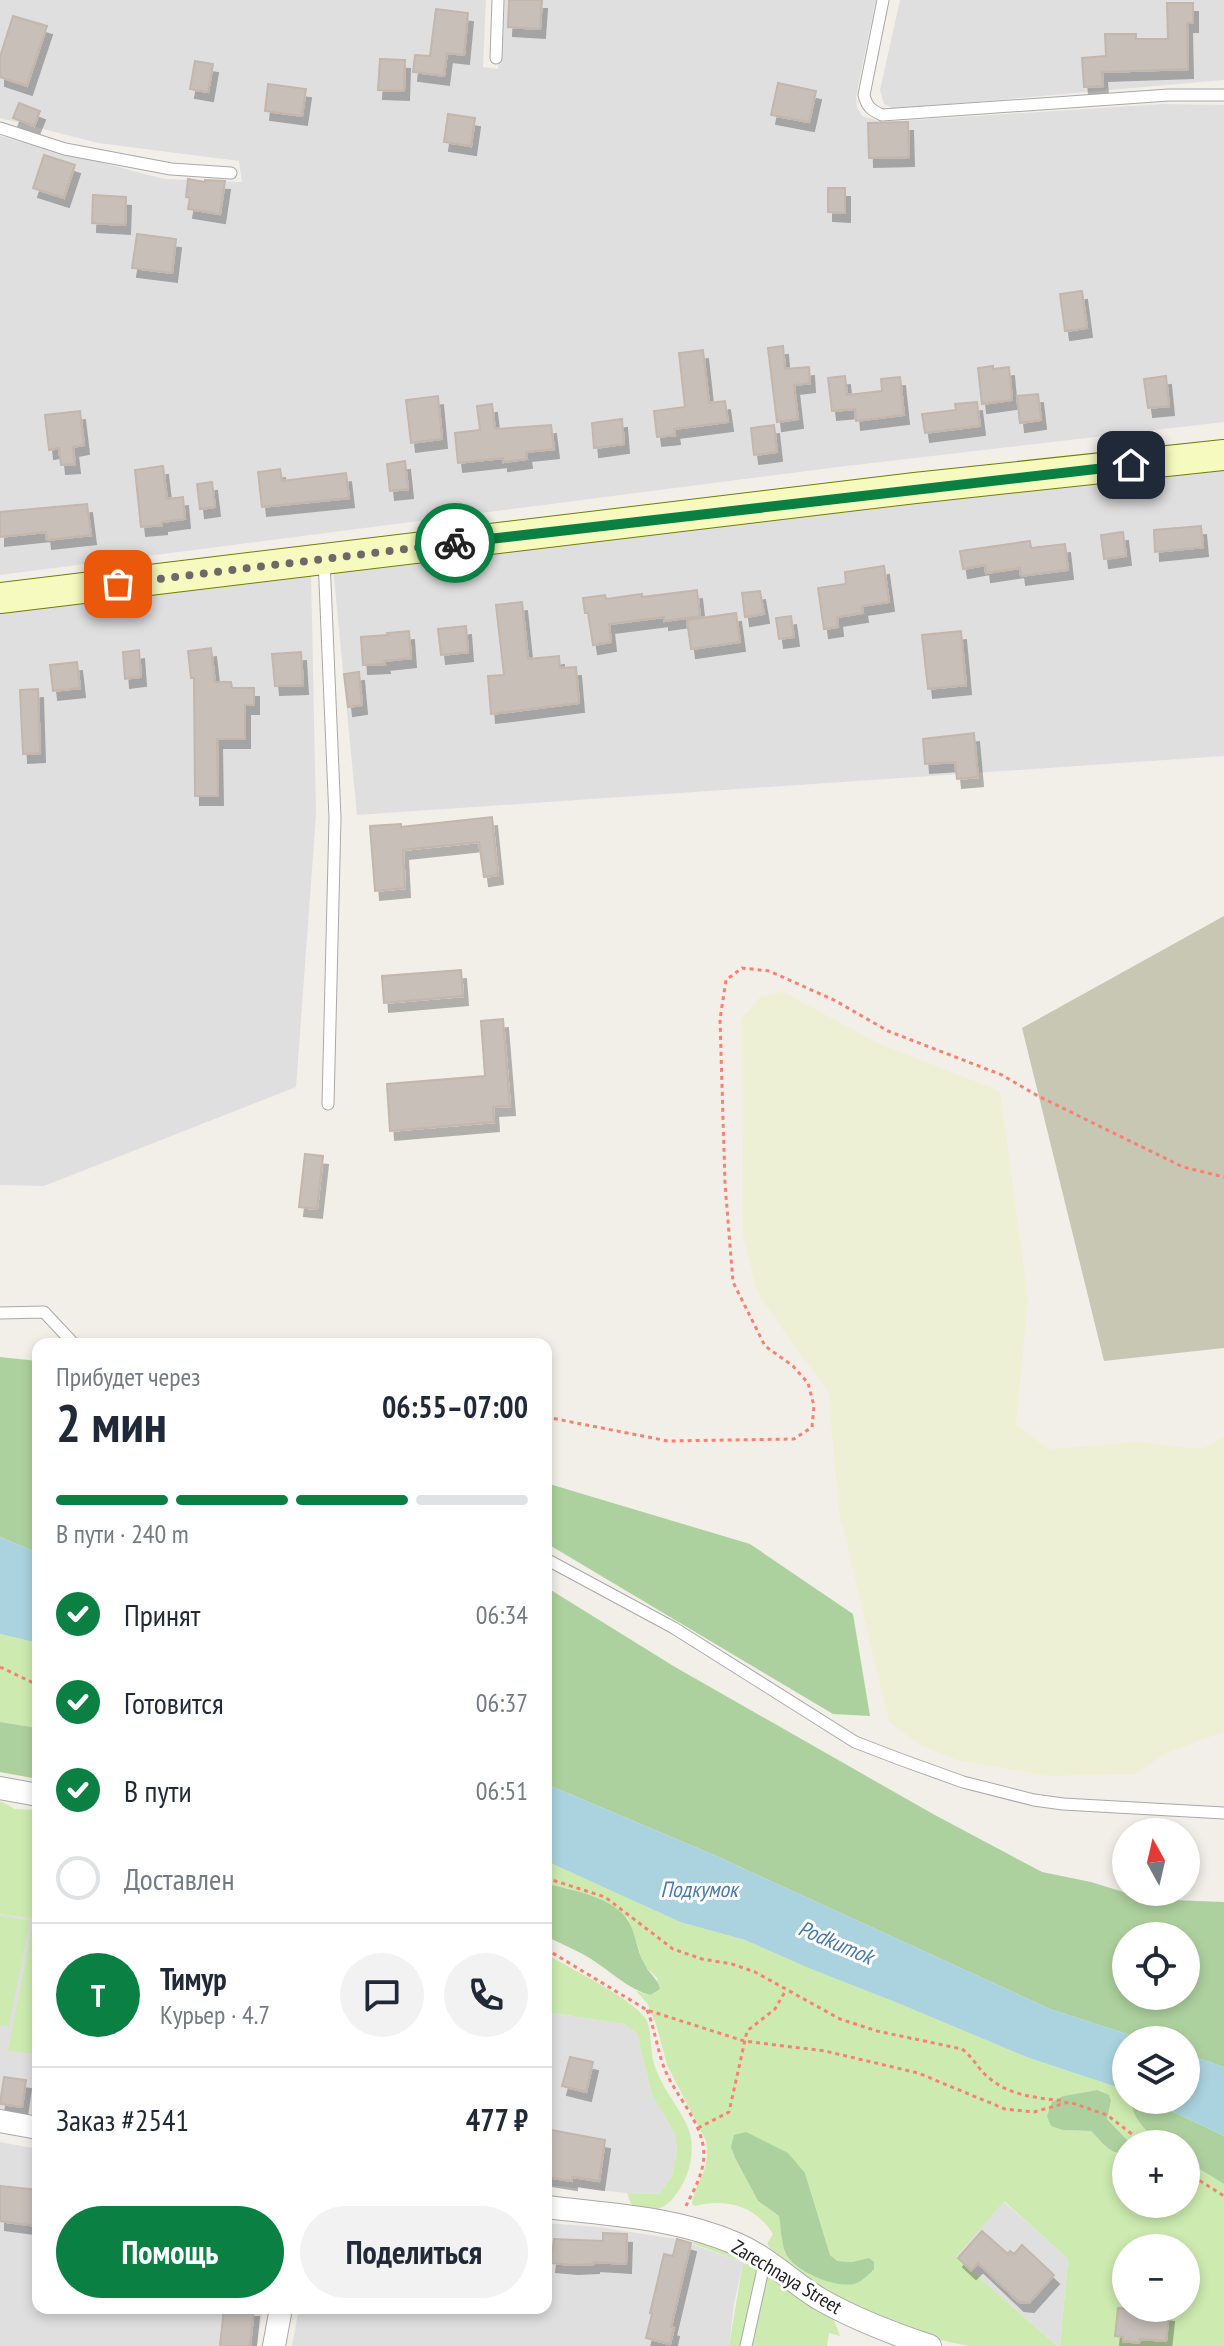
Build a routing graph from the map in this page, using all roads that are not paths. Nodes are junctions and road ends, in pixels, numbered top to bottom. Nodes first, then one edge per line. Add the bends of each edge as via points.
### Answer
1 (498, 0) edge
2 (883, 0) edge
3 (496, 58) dead end
4 (1224, 95) edge
5 (0, 128) edge
6 (231, 173) dead end
7 (1224, 455) edge
8 (324, 558) junction
9 (0, 598) edge
10 (328, 1104) dead end
11 (0, 1313) edge
12 (68, 1338) edge
13 (552, 1562) edge
14 (0, 1788) edge
15 (32, 1794) edge
16 (1224, 1813) edge
17 (0, 2121) edge
18 (32, 2127) edge
19 (552, 2208) edge
20 (765, 2260) junction
21 (280, 2314) edge
22 (274, 2346) edge
23 (746, 2346) edge
24 (930, 2346) edge

1 - 3 lane
2 - 4 lane via 864,95 871,110 882,115
5 - 6 lane via 65,149 171,169
7 - 8 street
8 - 9 street
8 - 10 lane via 335,818
11 - 12 lane via 44,1312
13 - 16 lane via 674,1628 855,1742 902,1760 1034,1800
14 - 15 street
17 - 18 street
19 - 20 street, Zarechnaya Street via 677,2223 740,2245
20 - 23 lane
20 - 24 street, Zarechnaya Street via 844,2312
21 - 22 street

